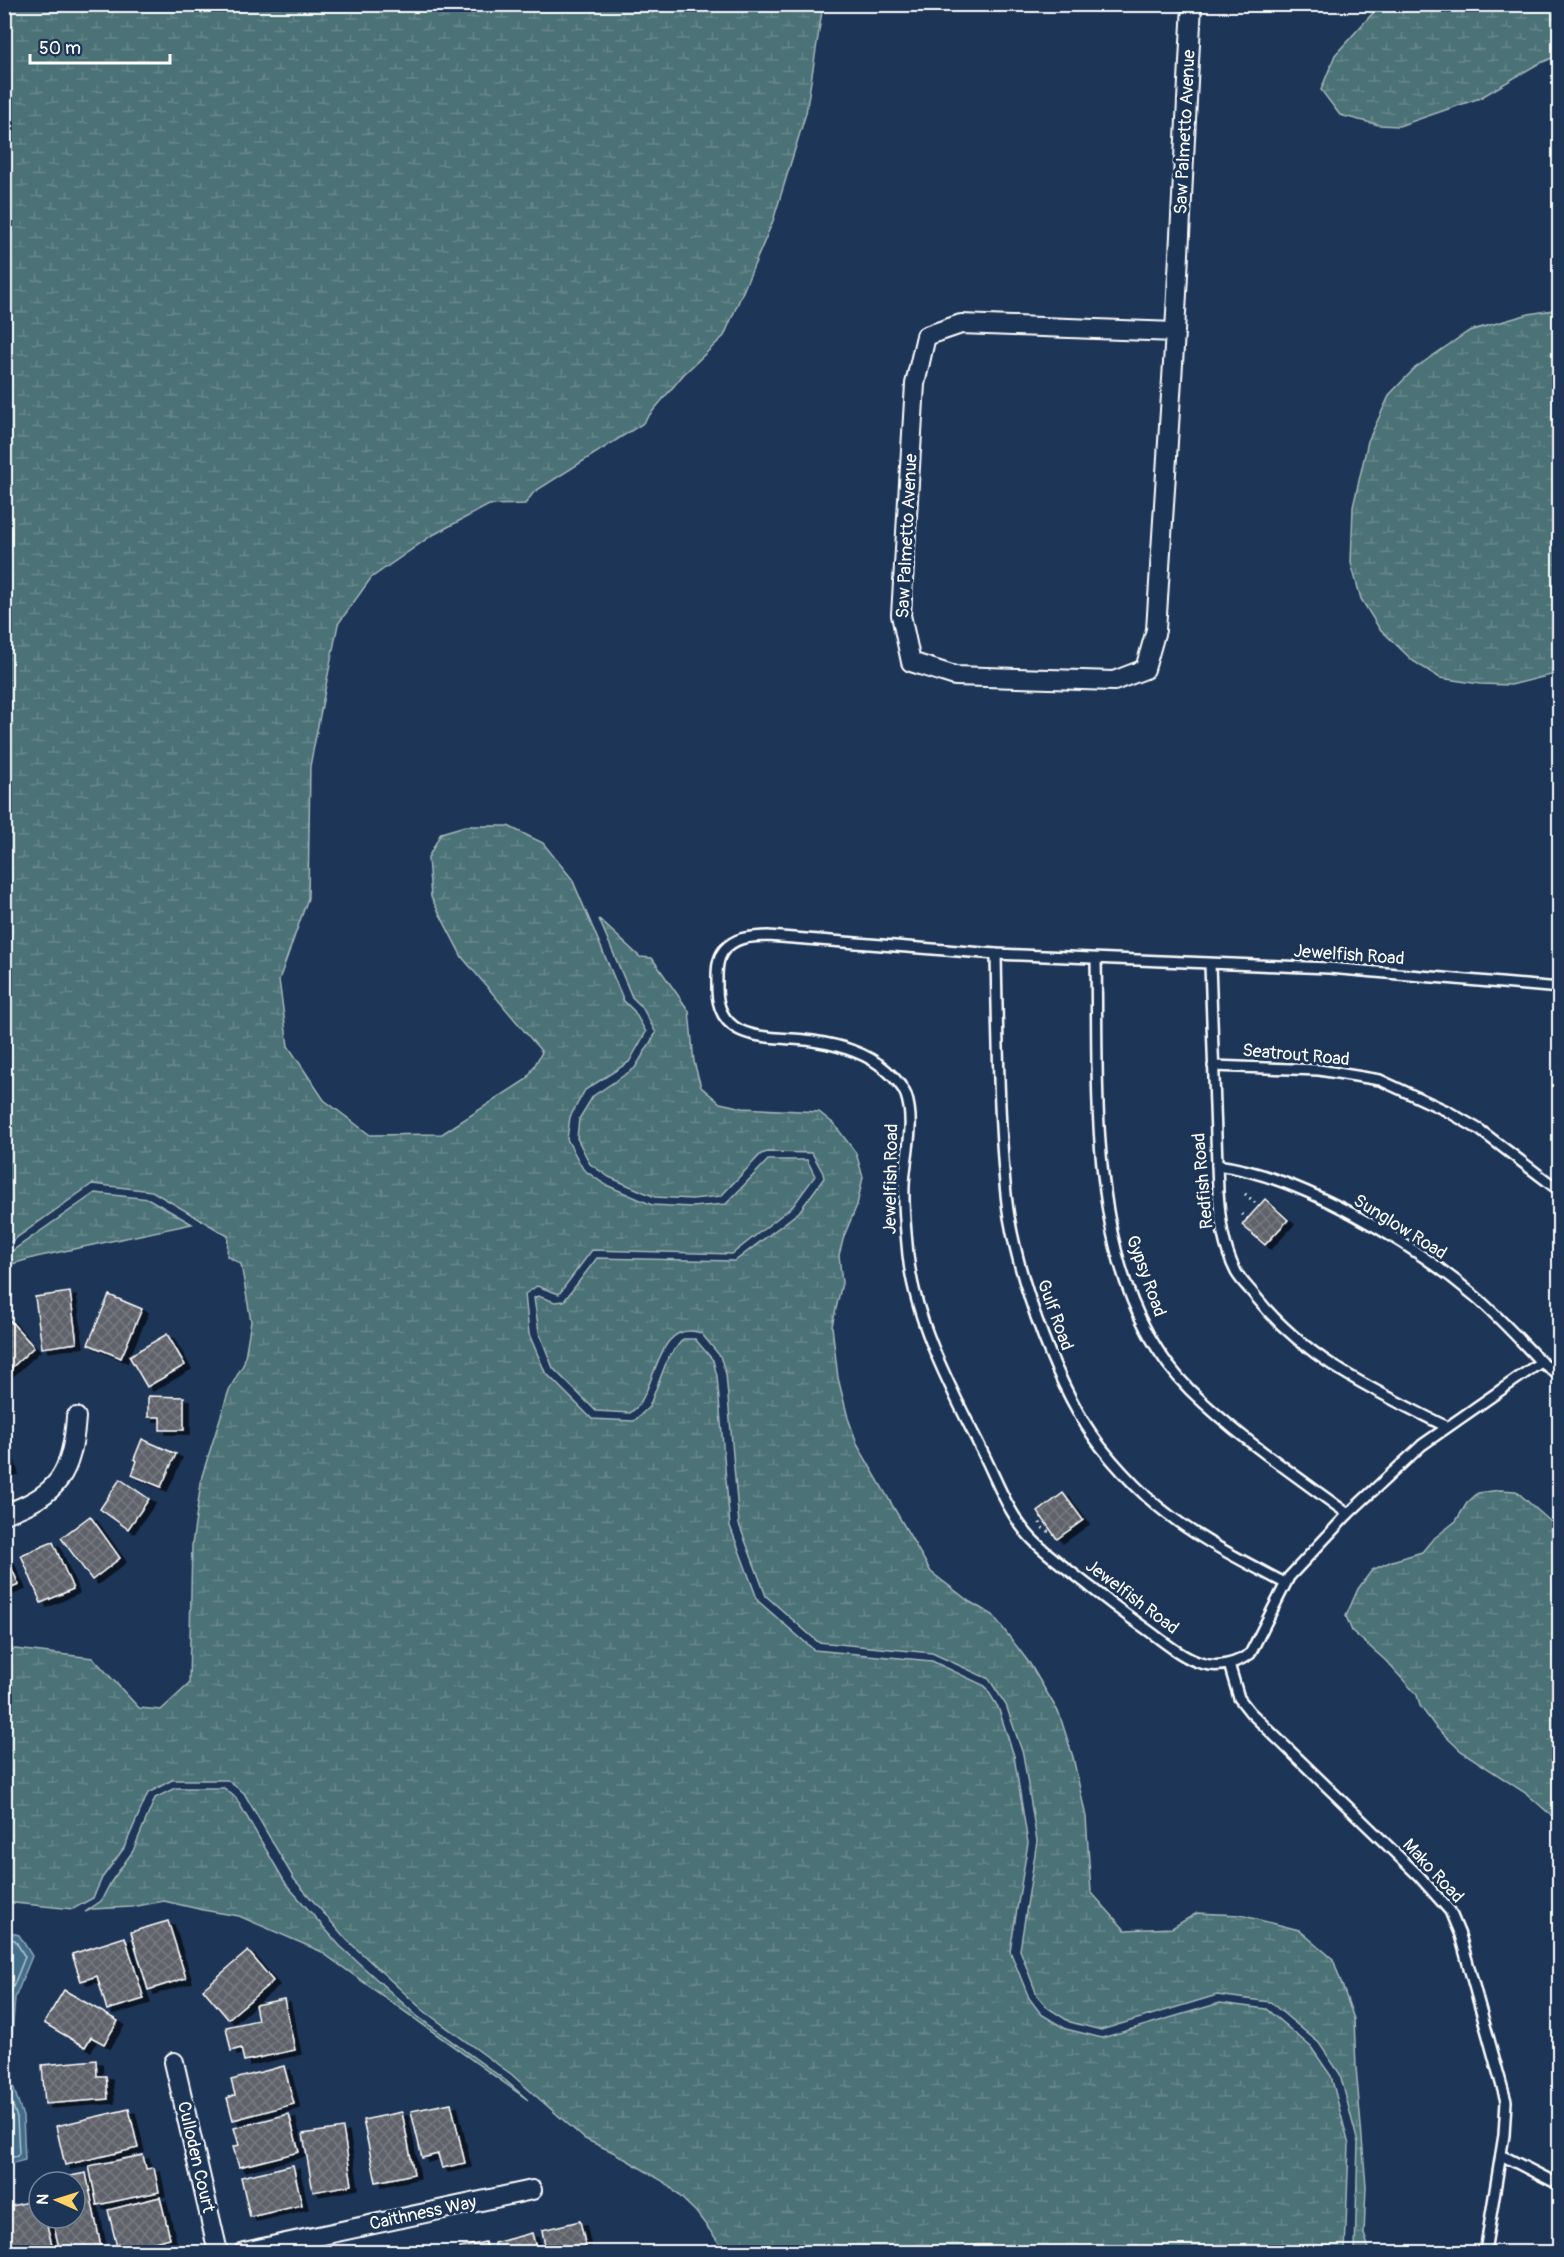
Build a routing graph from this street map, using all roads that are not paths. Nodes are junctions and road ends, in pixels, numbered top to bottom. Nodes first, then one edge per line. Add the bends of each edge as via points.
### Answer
1 (1192, 4) edge
2 (1175, 332) junction
3 (996, 954) junction
4 (1096, 960) junction
5 (1210, 964) junction
6 (1560, 988) edge
7 (1213, 1066) junction
8 (1216, 1165) junction
9 (1560, 1191) edge
10 (1541, 1362) junction
11 (1560, 1376) edge
12 (76, 1417) dead end
13 (1447, 1427) junction
14 (4, 1514) edge
15 (1348, 1514) junction
16 (1285, 1583) junction
17 (1229, 1664) junction
18 (174, 2062) dead end
19 (1501, 2155) junction
20 (1560, 2185) edge
21 (532, 2190) dead end
22 (218, 2253) edge
23 (244, 2253) edge
24 (1485, 2253) edge

1 - 2 street, Saw Palmetto Avenue
2 - 2 street, Saw Palmetto Avenue via 961,324 926,336 915,384 901,615 911,662 956,676 1114,681 1144,669 1156,630
3 - 4 lane, Jewelfish Road
3 - 16 lane, Gulf Road via 998,1072 1009,1218 1020,1265 1059,1372 1100,1446 1148,1498 1217,1547
3 - 17 lane, Jewelfish Road via 768,936 741,938 722,953 717,965 717,998 725,1017 739,1031 840,1046 868,1057 898,1082 906,1095 910,1124 905,1216 918,1302 938,1358 1011,1510 1043,1549 1183,1656 1204,1666
4 - 5 lane, Jewelfish Road
4 - 15 lane, Gypsy Road via 1097,1120 1103,1182 1113,1235 1140,1316 1166,1360 1190,1389 1283,1467
5 - 6 lane, Jewelfish Road via 1329,968
5 - 7 lane, Redfish Road
7 - 8 lane, Redfish Road
7 - 9 lane, Seatrout Road via 1318,1070 1380,1080 1480,1130
8 - 10 lane, Sunglow Road via 1259,1173 1316,1197 1406,1246 1476,1298
8 - 13 lane, Redfish Road via 1221,1224 1228,1252 1237,1273 1270,1315 1332,1366
10 - 11 lane
10 - 13 lane
12 - 14 street via 65,1473 39,1499
13 - 15 lane
15 - 16 lane
16 - 17 lane via 1250,1654
17 - 19 lane, Mako Road via 1239,1698 1250,1712 1450,1911 1506,2101
18 - 22 street, Culloden Court
19 - 20 lane
19 - 24 lane, Mako Road
21 - 23 street, Caithness Way

